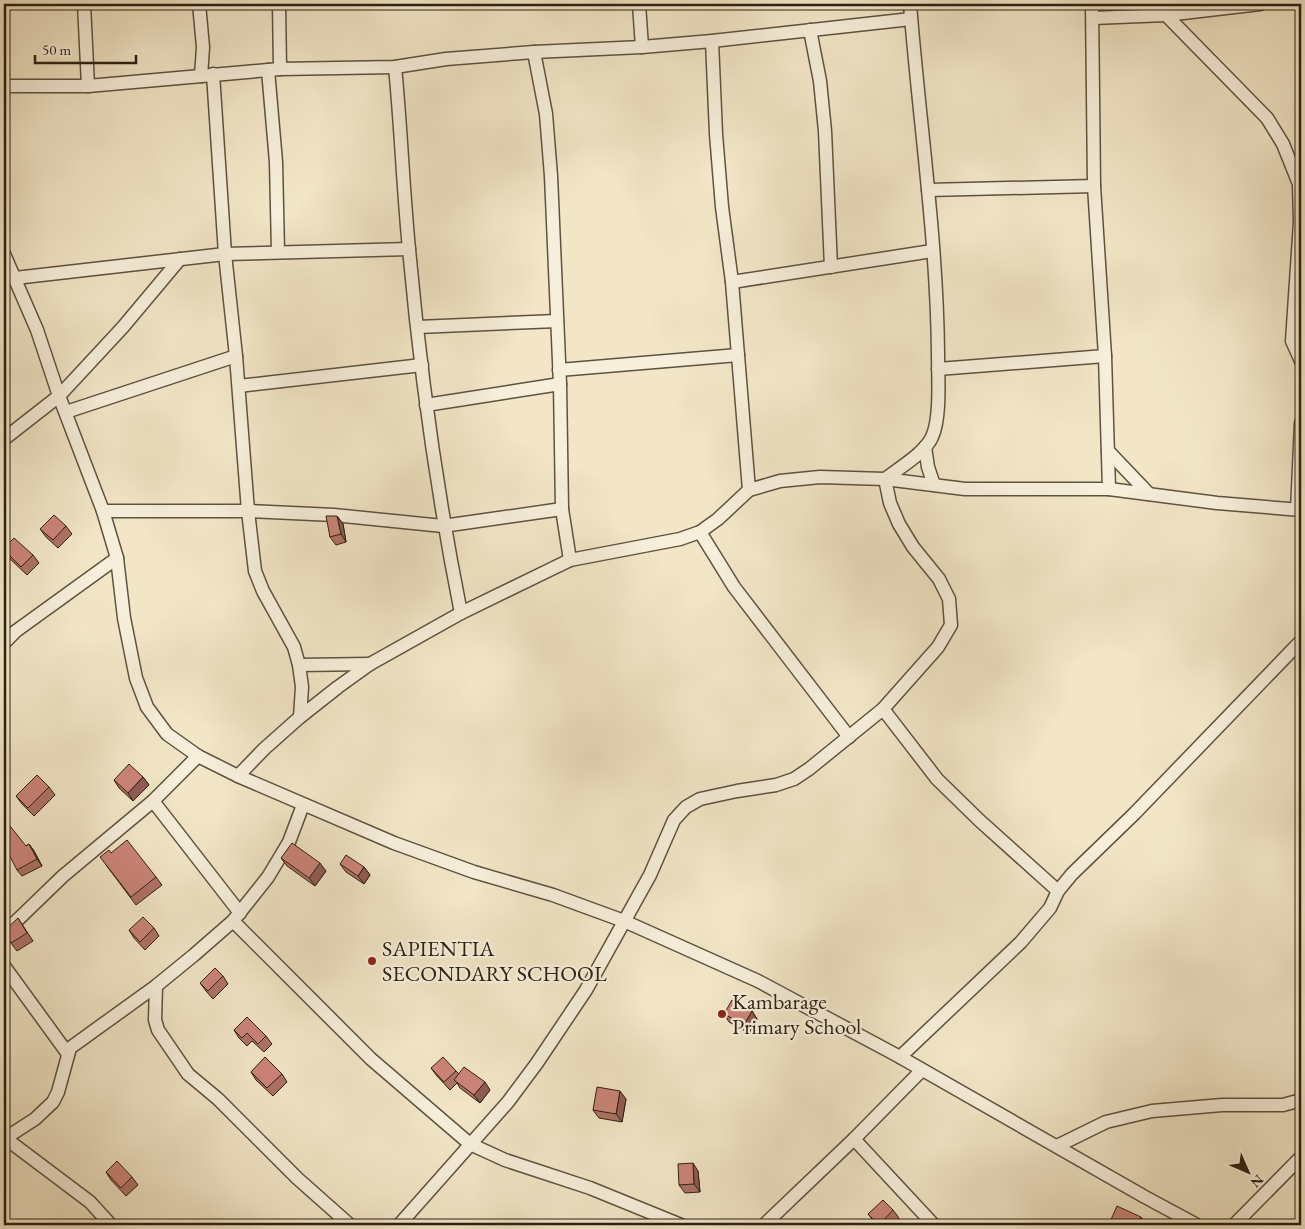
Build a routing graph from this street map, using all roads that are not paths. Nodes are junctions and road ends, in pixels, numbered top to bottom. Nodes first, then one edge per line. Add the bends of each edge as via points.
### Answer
1 (84, 4) edge
2 (199, 4) edge
3 (279, 4) edge
4 (639, 4) edge
5 (910, 4) edge
6 (1092, 4) edge
7 (1260, 4) edge
8 (1166, 15) junction
9 (1094, 18) junction
10 (911, 19) junction
11 (810, 30) junction
12 (712, 41) junction
13 (642, 47) junction
14 (534, 52) junction
15 (395, 67) junction
16 (274, 69) junction
17 (207, 75) junction
18 (4, 86) edge
19 (88, 86) junction
20 (1300, 184) edge
21 (1094, 186) junction
22 (928, 190) junction
23 (409, 249) junction
24 (932, 251) junction
25 (278, 252) junction
26 (4, 254) edge
27 (225, 254) junction
28 (180, 259) junction
29 (830, 268) junction
30 (15, 278) junction
31 (732, 282) junction
32 (557, 321) junction
33 (418, 327) junction
34 (738, 355) junction
35 (236, 356) junction
36 (1105, 356) junction
37 (1301, 360) edge
38 (422, 364) junction
39 (938, 369) junction
40 (559, 370) junction
41 (560, 384) junction
42 (239, 386) junction
43 (59, 396) junction
44 (426, 405) junction
45 (66, 412) junction
46 (1301, 423) edge
47 (4, 439) edge
48 (925, 447) junction
49 (1108, 452) junction
50 (885, 480) junction
51 (934, 485) junction
52 (1109, 488) junction
53 (749, 490) junction
54 (1149, 494) junction
55 (562, 509) junction
56 (1299, 510) edge
57 (103, 511) junction
58 (248, 511) junction
59 (443, 526) junction
60 (700, 532) junction
61 (117, 558) junction
62 (570, 560) junction
63 (461, 613) junction
64 (1301, 640) edge
65 (4, 642) edge
66 (370, 664) junction
67 (299, 665) junction
68 (883, 709) junction
69 (300, 717) junction
70 (849, 737) junction
71 (198, 756) junction
72 (238, 776) junction
73 (152, 801) junction
74 (303, 805) junction
75 (1058, 891) junction
76 (236, 917) junction
77 (624, 921) junction
78 (4, 933) edge
79 (4, 966) edge
80 (156, 986) junction
81 (68, 1054) junction
82 (900, 1056) junction
83 (922, 1070) junction
84 (1301, 1100) edge
85 (4, 1138) edge
86 (854, 1139) junction
87 (470, 1144) junction
88 (1057, 1146) junction
89 (1301, 1157) edge
90 (111, 1225) edge
91 (350, 1225) edge
92 (399, 1225) edge
93 (681, 1225) edge
94 (764, 1225) edge
95 (934, 1225) edge
96 (1197, 1225) edge
97 (1234, 1225) edge

1 - 19 street
2 - 17 street
3 - 16 street
4 - 13 street
5 - 10 street
6 - 9 street
7 - 8 street
8 - 9 street
8 - 20 street via 1267,118 1283,144
9 - 21 street
10 - 11 street
10 - 22 street
11 - 12 street
11 - 29 street via 825,131
12 - 13 street
12 - 31 street via 717,153
13 - 14 street
14 - 15 street
14 - 32 street via 546,114
15 - 16 street
15 - 23 street
16 - 17 street
16 - 25 street
17 - 19 street
17 - 27 street
18 - 19 street
20 - 37 street via 1292,341
21 - 22 street
21 - 36 street
22 - 24 street
23 - 25 street
23 - 33 street
24 - 29 street
24 - 39 street via 938,319
25 - 27 street
26 - 30 street
27 - 28 street
27 - 35 street
28 - 30 street
28 - 43 street
29 - 31 street
30 - 43 street via 38,330
31 - 34 street
32 - 33 street
32 - 40 street
33 - 38 street
34 - 40 street
34 - 53 street
35 - 42 street
35 - 45 street
36 - 39 street
36 - 49 street
38 - 42 street
38 - 44 street
39 - 48 street via 935,428
40 - 41 street
41 - 44 street
41 - 55 street
42 - 58 street
43 - 45 street
43 - 47 street
44 - 59 street
45 - 57 street
46 - 56 street
48 - 50 street
48 - 51 street
49 - 52 street
49 - 54 street
50 - 51 street
50 - 53 street via 803,478
50 - 68 street via 899,524 939,579 949,599 951,625 938,647
51 - 52 street via 965,489
52 - 54 street
53 - 60 street
54 - 56 street
55 - 59 street
55 - 62 street
57 - 58 street
57 - 61 street
58 - 59 street via 334,515
58 - 67 street via 255,571 294,647
59 - 63 street
60 - 62 street via 680,540
60 - 70 street via 734,587
61 - 65 street
61 - 71 street via 134,669 147,707 167,734
62 - 63 street
63 - 66 street
64 - 75 street
66 - 67 street
66 - 69 street
67 - 69 street via 302,687
68 - 70 street
68 - 75 street via 938,778
69 - 72 street
70 - 77 street via 794,778 776,785 700,800 686,807 674,820 650,875
71 - 72 street
71 - 73 street
72 - 74 street
73 - 76 street
73 - 78 street via 63,876
74 - 76 street via 289,842 268,877
74 - 77 street via 474,872 553,895
75 - 82 street via 1050,908 1021,942
76 - 80 street
76 - 87 street via 371,1059
77 - 82 street via 758,981
77 - 87 street via 586,990 537,1063 508,1102
79 - 81 street
80 - 81 street via 75,1043
80 - 91 street via 154,1020 188,1074
81 - 85 street via 58,1092 52,1102 35,1120
82 - 83 street
83 - 86 street
83 - 88 street
84 - 88 street via 1283,1105 1222,1105 1152,1111 1106,1122
85 - 90 street via 90,1202
86 - 94 street
86 - 95 street
87 - 92 street
87 - 93 street
88 - 96 street
89 - 97 street

